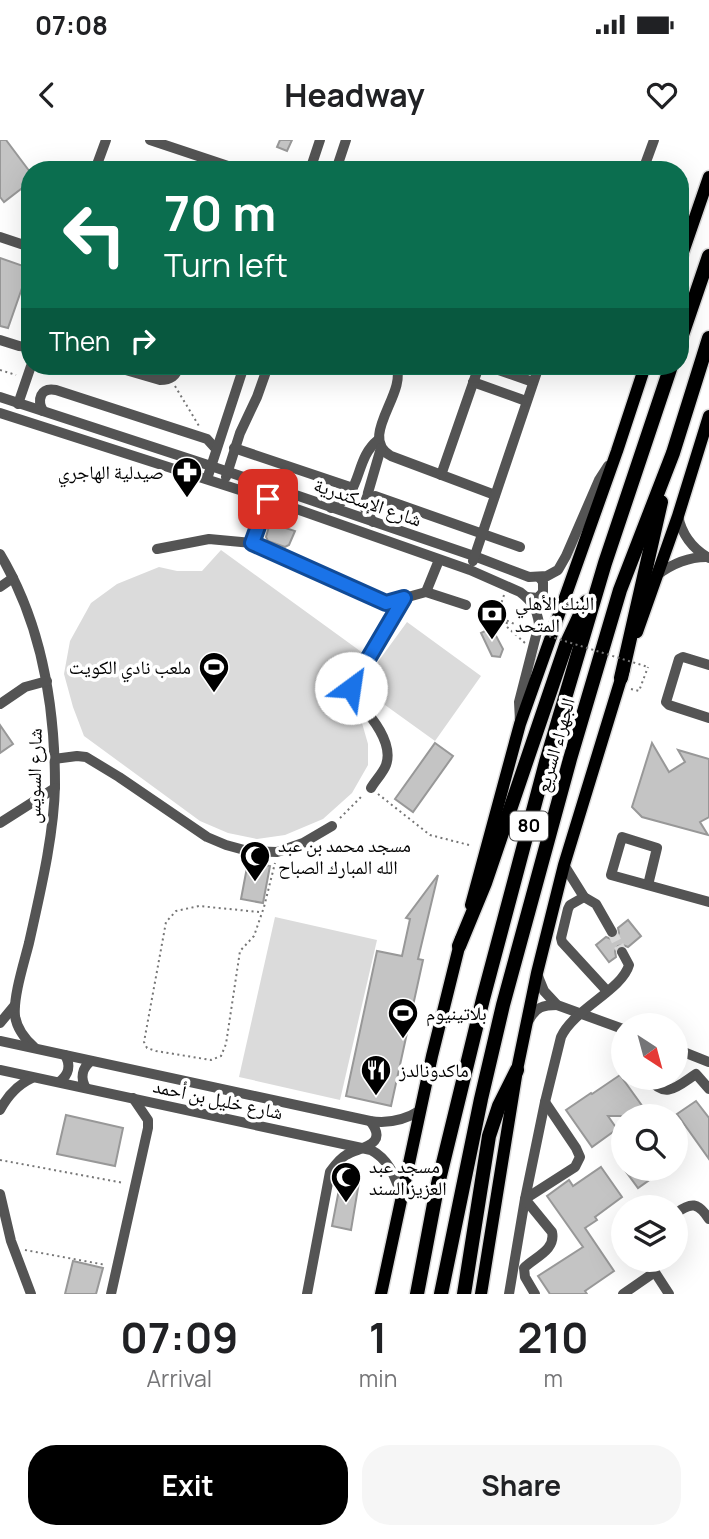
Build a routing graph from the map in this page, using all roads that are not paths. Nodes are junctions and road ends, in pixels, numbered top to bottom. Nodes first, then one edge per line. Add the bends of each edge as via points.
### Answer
1 (150, 140) edge
2 (320, 140) edge
3 (346, 140) edge
4 (654, 140) edge
5 (104, 141) edge
6 (98, 161) edge
7 (213, 161) edge
8 (313, 161) edge
9 (339, 161) edge
10 (646, 161) edge
11 (709, 177) edge
12 (689, 231) edge
13 (0, 237) edge
14 (21, 244) edge
15 (709, 256) edge
16 (689, 315) edge
17 (709, 338) edge
18 (0, 340) edge
19 (21, 346) edge
20 (28, 375) edge
21 (144, 375) edge
22 (174, 375) edge
23 (241, 375) edge
24 (265, 375) edge
25 (398, 375) edge
26 (476, 375) edge
27 (513, 375) edge
28 (536, 375) edge
29 (642, 375) edge
30 (668, 375) edge
31 (533, 382) junction
32 (473, 383) junction
33 (234, 395) junction
34 (0, 397) edge
35 (257, 397) junction
36 (527, 401) junction
37 (18, 404) junction
38 (43, 411) junction
39 (0, 413) edge
40 (709, 416) edge
41 (706, 433) edge
42 (379, 444) junction
43 (234, 448) junction
44 (216, 449) junction
45 (617, 451) junction
46 (673, 453) junction
47 (211, 466) junction
48 (227, 472) junction
49 (441, 475) junction
50 (206, 479) junction
51 (224, 484) junction
52 (353, 488) junction
53 (495, 495) junction
54 (375, 496) dead end
55 (268, 499) junction
56 (331, 508) junction
57 (678, 516) junction
58 (374, 523) junction
59 (482, 533) junction
60 (252, 543) junction
61 (520, 547) dead end
62 (157, 549) dead end
63 (0, 554) edge
64 (474, 556) junction
65 (707, 557) edge
66 (439, 560) junction
67 (605, 563) junction
68 (470, 570) junction
69 (657, 575) junction
70 (539, 577) junction
71 (13, 578) junction
72 (0, 587) edge
73 (426, 592) junction
74 (527, 597) junction
75 (404, 598) junction
76 (466, 605) dead end
77 (709, 665) edge
78 (621, 678) junction
79 (47, 681) junction
80 (0, 704) edge
81 (709, 716) edge
82 (520, 724) junction
83 (54, 759) junction
84 (55, 788) junction
85 (370, 788) road end
86 (0, 823) edge
87 (332, 826) road end
88 (564, 865) junction
89 (648, 885) junction
90 (584, 897) junction
91 (709, 902) edge
92 (612, 932) tunnel mouth
93 (459, 946) junction
94 (622, 952) tunnel mouth
95 (537, 973) junction
96 (607, 991) junction
97 (15, 1004) junction
98 (557, 1005) junction
99 (580, 1014) junction
100 (0, 1023) edge
101 (611, 1025) edge
102 (525, 1026) junction
103 (0, 1041) edge
104 (34, 1048) junction
105 (688, 1054) edge
106 (65, 1055) junction
107 (91, 1061) junction
108 (705, 1061) edge
109 (0, 1070) edge
110 (517, 1070) junction
111 (696, 1073) junction
112 (32, 1078) junction
113 (688, 1078) edge
114 (59, 1082) junction
115 (86, 1088) junction
116 (709, 1089) edge
117 (132, 1098) junction
118 (545, 1102) junction
119 (0, 1110) edge
120 (421, 1110) junction
121 (370, 1121) junction
122 (365, 1149) junction
123 (0, 1194) edge
124 (402, 1196) junction
125 (525, 1199) junction
126 (688, 1206) edge
127 (708, 1214) edge
128 (12, 1245) junction
129 (0, 1249) edge
130 (656, 1272) joint
131 (31, 1294) edge
132 (111, 1294) edge
133 (307, 1294) edge
134 (381, 1294) edge
135 (418, 1294) edge
136 (441, 1294) edge
137 (464, 1294) edge
138 (481, 1294) edge
139 (509, 1294) edge
140 (535, 1294) edge
141 (623, 1294) edge
142 (669, 1294) edge

1 - 7 street
2 - 8 street
3 - 9 street
4 - 10 street
5 - 6 street
11 - 12 main road
13 - 14 street
15 - 16 highway
17 - 46 highway, الجهراء السريع / 80
18 - 19 street
20 - 37 street
21 - 22 street via 160,380
23 - 33 street
24 - 35 street
25 - 42 street
26 - 32 street
27 - 31 street
28 - 31 street
29 - 45 main road, الجهراء السريع
30 - 67 highway, الجهراء السريع / 80
31 - 36 street
32 - 36 street
32 - 49 street
33 - 35 street via 245,403
33 - 44 street
34 - 37 street, شارع الإسكندرية
35 - 43 street
36 - 53 street
37 - 38 street, شارع الإسكندرية
38 - 44 street via 39,398 51,389 207,439
38 - 47 street, شارع الإسكندرية
39 - 50 street, شارع الإسكندرية
40 - 41 main road
41 - 57 main road
42 - 49 street via 391,456
42 - 52 street via 366,454
42 - 58 street via 365,503
43 - 48 street
43 - 52 street
44 - 47 street
45 - 70 street via 558,570
45 - 82 main road, الجهراء السريع
46 - 78 highway
46 - 136 highway, الجهراء السريع / 80 via 620,590 563,785 503,1005
47 - 48 street, شارع الإسكندرية
47 - 50 street
48 - 51 street
48 - 56 street, شارع الإسكندرية
49 - 53 street
50 - 51 street, شارع الإسكندرية
51 - 55 street, شارع الإسكندرية
52 - 56 street via 345,501
53 - 59 street
54 - 59 street
55 - 60 street
55 - 66 street, شارع الإسكندرية
56 - 58 street, شارع الإسكندرية
57 - 65 street via 687,538
57 - 69 main road
58 - 64 street, شارع الإسكندرية
59 - 61 street
59 - 64 street
60 - 62 street via 209,539
60 - 75 street via 386,603
63 - 71 street, شارع السويس
64 - 68 street
64 - 70 street, شارع الإسكندرية
65 - 69 street via 680,562
66 - 68 street, شارع الإسكندرية
66 - 73 street
67 - 93 highway via 566,645
67 - 135 highway, الجهراء السريع / 80 via 483,999 437,1188
68 - 74 street, شارع الإسكندرية
69 - 78 main road
70 - 74 street via 543,592
71 - 72 street
71 - 79 street, شارع السويس
73 - 75 street
73 - 76 street
74 - 82 street via 537,610 539,624 519,702
75 - 85 street via 351,688 383,735 387,750 387,764
77 - 81 street via 679,659 666,702
78 - 88 main road
79 - 80 street via 25,687
79 - 83 street, شارع السويس
82 - 93 main road, الجهراء السريع
83 - 84 street, شارع السويس
83 - 87 street via 86,757 207,837 248,851 277,852
84 - 86 street
84 - 97 street, شارع السويس
88 - 90 street
88 - 95 main road
89 - 89 street via 611,875 622,837 657,848
89 - 91 street
90 - 92 street via 596,904
90 - 96 street via 570,905 561,938
93 - 120 main road, الجهراء السريع
94 - 96 street via 628,970
95 - 98 street
95 - 102 main road
96 - 99 street
97 - 100 street, شارع السويس
97 - 104 street, شارع السويس via 17,1024
98 - 99 street
98 - 102 street via 535,1010
99 - 101 street
99 - 118 street via 561,1037
102 - 110 main road
103 - 104 street, شارع خليل بن أحمد
104 - 106 street, شارع خليل بن أحمد
105 - 108 street
106 - 107 street, شارع خليل بن أحمد
106 - 114 street via 67,1075
107 - 115 street via 82,1073
107 - 121 street, شارع خليل بن أحمد
108 - 111 street
109 - 112 street, شارع خليل بن أحمد
110 - 137 highway via 489,1136
110 - 138 main road
111 - 113 street
111 - 116 street
112 - 114 street, شارع خليل بن أحمد
112 - 119 street via 11,1092
114 - 115 street, شارع خليل بن أحمد
115 - 117 street, شارع خليل بن أحمد
117 - 122 street, شارع خليل بن أحمد
117 - 132 street via 148,1121
118 - 125 street
118 - 125 street via 580,1157 575,1167
120 - 121 street, شارع خليل بن أحمد via 397,1121
120 - 124 main road, الجهراء السريع
121 - 122 street via 374,1142
122 - 124 street, شارع خليل بن أحمد via 388,1164
122 - 133 street via 344,1156 330,1172
123 - 128 street
124 - 134 main road, الجهراء السريع
125 - 139 street
125 - 140 street via 553,1238 551,1247 524,1268
126 - 127 street
128 - 129 street
128 - 131 street
130 - 141 street
130 - 142 street

